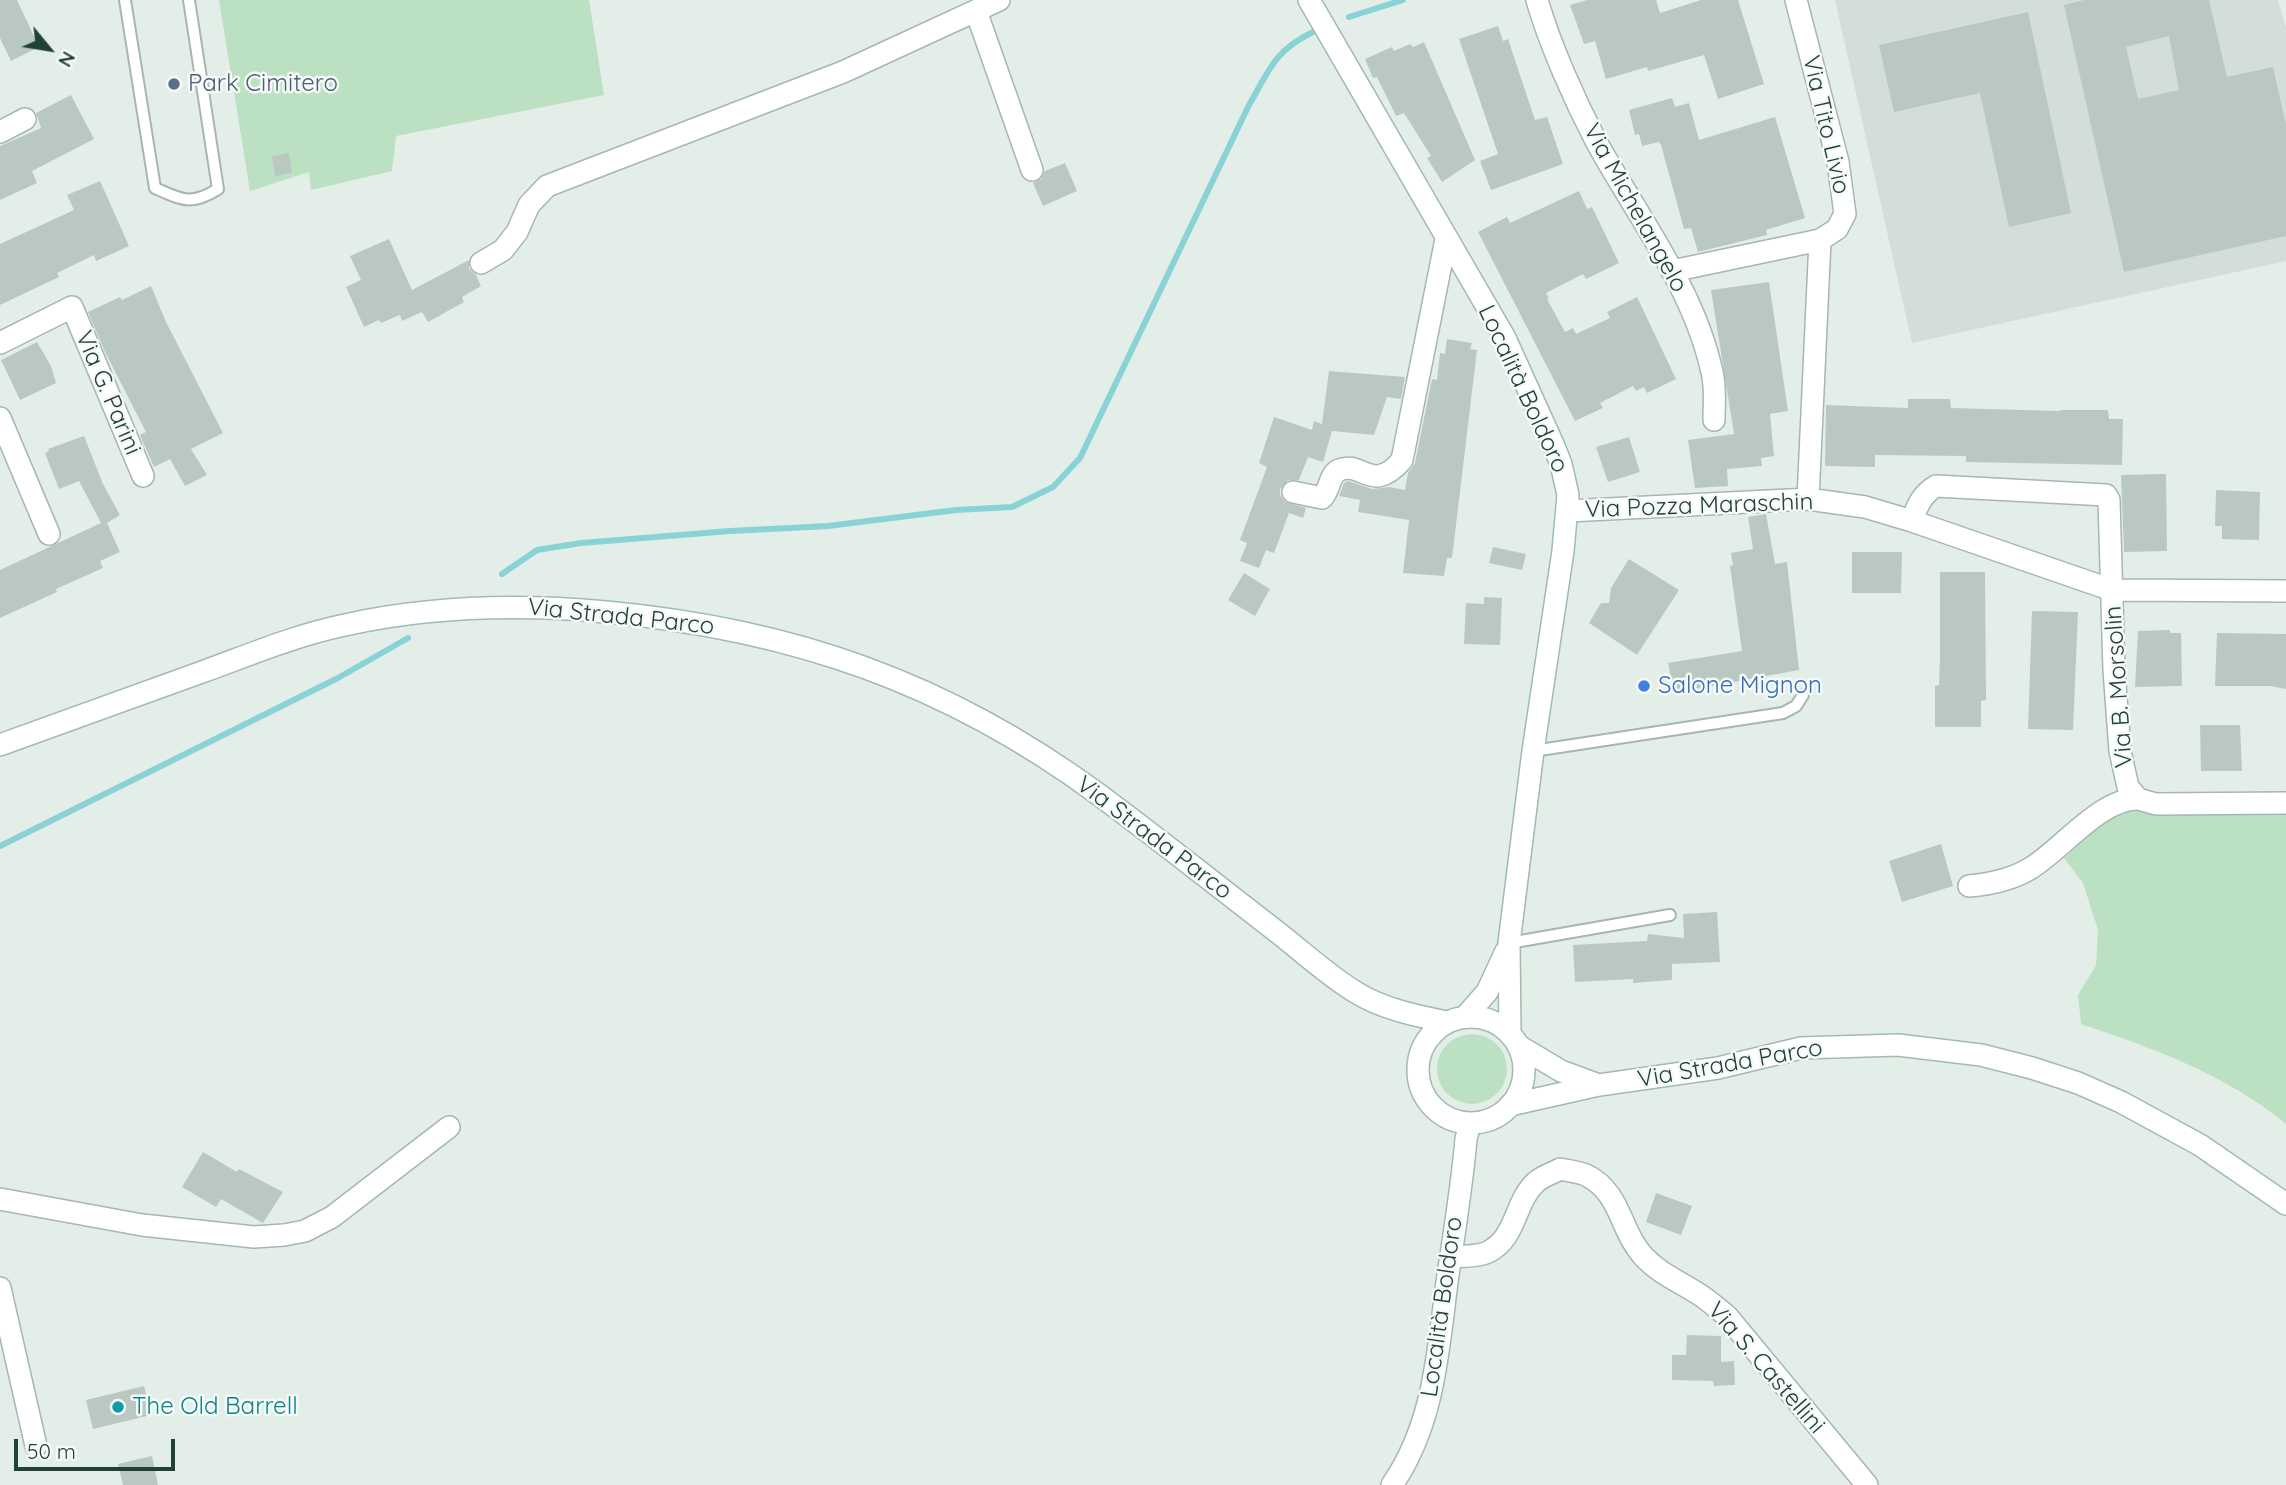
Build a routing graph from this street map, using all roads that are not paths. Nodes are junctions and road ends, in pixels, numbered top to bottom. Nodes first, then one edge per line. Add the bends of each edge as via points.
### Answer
1 (125, 0) edge
2 (189, 0) edge
3 (999, 0) edge
4 (1537, 0) edge
5 (1798, 1) edge
6 (1314, 6) edge
7 (976, 11) junction
8 (25, 119) dead end
9 (0, 132) edge
10 (1032, 170) dead end
11 (1446, 239) junction
12 (1819, 240) junction
13 (481, 263) dead end
14 (1672, 271) junction
15 (0, 343) edge
16 (0, 418) edge
17 (1714, 420) dead end
18 (143, 476) dead end
19 (1293, 492) dead end
20 (1808, 499) junction
21 (1568, 511) junction
22 (1912, 521) junction
23 (49, 534) dead end
24 (2112, 590) junction
25 (2286, 591) edge
26 (1803, 695) dead end
27 (0, 745) edge
28 (1533, 751) junction
29 (2138, 799) junction
30 (2286, 803) edge
31 (1969, 886) dead end
32 (1670, 915) dead end
33 (1509, 943) junction
34 (1456, 1020) junction
35 (1514, 1040) junction
36 (1599, 1086) junction
37 (1510, 1105) junction
38 (1470, 1123) junction
39 (449, 1127) dead end
40 (0, 1199) edge
41 (2286, 1204) edge
42 (1451, 1257) junction
43 (0, 1288) edge
44 (36, 1446) dead end
45 (1392, 1485) edge
46 (1867, 1485) edge

1 - 2 lane via 155,188 183,201 202,199 218,189
3 - 7 street
4 - 14 street, Via Michelangelo via 1545,30 1596,141
5 - 12 street, Via Tito Livio via 1838,162 1845,214 1837,229
6 - 11 street, Località Boldoro
7 - 10 street
7 - 13 street via 843,72 547,186 529,205 503,250
8 - 9 street
11 - 19 street via 1402,460 1381,477 1337,470 1322,498
11 - 21 street, Località Boldoro via 1505,338 1553,444
12 - 14 street
12 - 20 street
14 - 17 street, Via Michelangelo via 1713,374
15 - 18 street, Via G. Parini via 72,307
16 - 23 street
20 - 21 street, Via Pozza Maraschin
20 - 22 street, Via Pozza Maraschin via 1865,507
21 - 28 street, Località Boldoro
22 - 24 street, Via Pozza Maraschin
22 - 24 street via 1917,505 1936,486 2106,495
24 - 25 street, Via Pozza Maraschin
24 - 29 street, Via B. Morsolin via 2120,751 2128,787
26 - 28 lane via 1783,713
27 - 34 street, Via Strada Parco via 291,639 407,613 560,609 672,618 738,630 878,672 1004,732 1098,794 1358,994 1415,1016
28 - 33 street, Località Boldoro
29 - 30 street, Via B. Morsolin via 2156,804
29 - 31 street via 2125,799 2108,808 2031,869 1999,883
32 - 33 lane
33 - 34 street, Località Boldoro via 1487,992
33 - 35 street, Località Boldoro
34 - 35 street via 1481,1018 1496,1023
34 - 38 street via 1434,1032 1424,1046 1419,1079 1437,1110
35 - 36 street via 1561,1070
35 - 37 street via 1524,1077
36 - 37 street, Via Strada Parco
36 - 41 street, Via Strada Parco via 1718,1068 1801,1048 1898,1045 1981,1055 2044,1072 2121,1102 2200,1145
37 - 38 street via 1492,1118
38 - 42 street, Località Boldoro
39 - 40 street via 332,1217 305,1231 284,1235 254,1237 142,1225
42 - 45 street, Località Boldoro via 1432,1394 1418,1437
42 - 46 street, Via S. Castellini via 1486,1254 1502,1244 1537,1181 1560,1169 1585,1175 1607,1190 1643,1256 1727,1316
43 - 44 street

